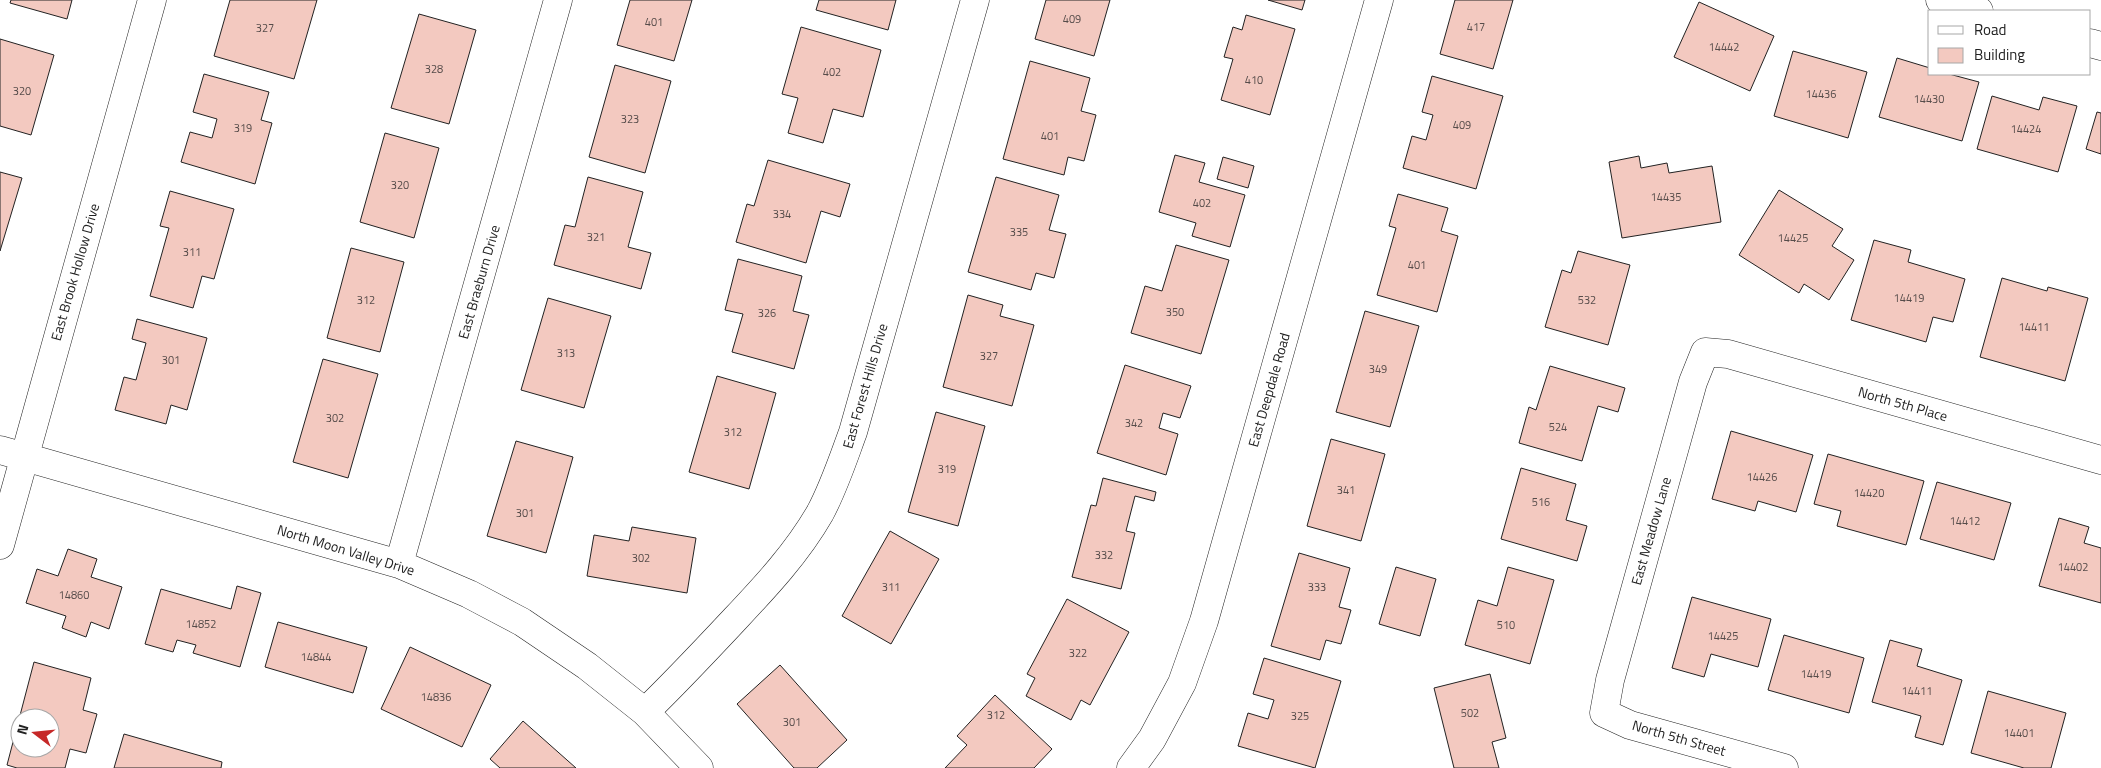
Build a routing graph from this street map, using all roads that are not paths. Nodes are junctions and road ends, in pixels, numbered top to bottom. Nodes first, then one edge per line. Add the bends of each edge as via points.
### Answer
1 (152, 0) edge
2 (558, 0) edge
3 (975, 0) edge
4 (1379, 0) edge
5 (1940, 0) edge
6 (1976, 10) edge
7 (1705, 352) joint
8 (12, 453) edge
9 (2101, 460) edge
10 (0, 545) edge
11 (399, 564) junction
12 (645, 712) junction
13 (1604, 713) joint
14 (699, 768) edge
15 (1131, 768) edge
16 (1784, 768) edge

1 - 8 street, East Brook Hollow Drive
2 - 11 street, East Braeburn Drive
3 - 12 street, East Forest Hills Drive via 853,432 838,474 820,512 796,549 678,681
4 - 15 street, East Deepdale Road via 1204,621 1182,682 1152,738
5 - 6 street
7 - 9 street, North 5th Place via 1728,354
7 - 13 street, East Meadow Lane via 1693,382 1610,680
8 - 10 street, East Brook Hollow Drive
8 - 11 street, North Moon Valley Drive
11 - 12 street, North Moon Valley Drive via 469,594 522,622 587,666
12 - 14 street, North Moon Valley Drive
13 - 16 street, North 5th Street via 1630,725

